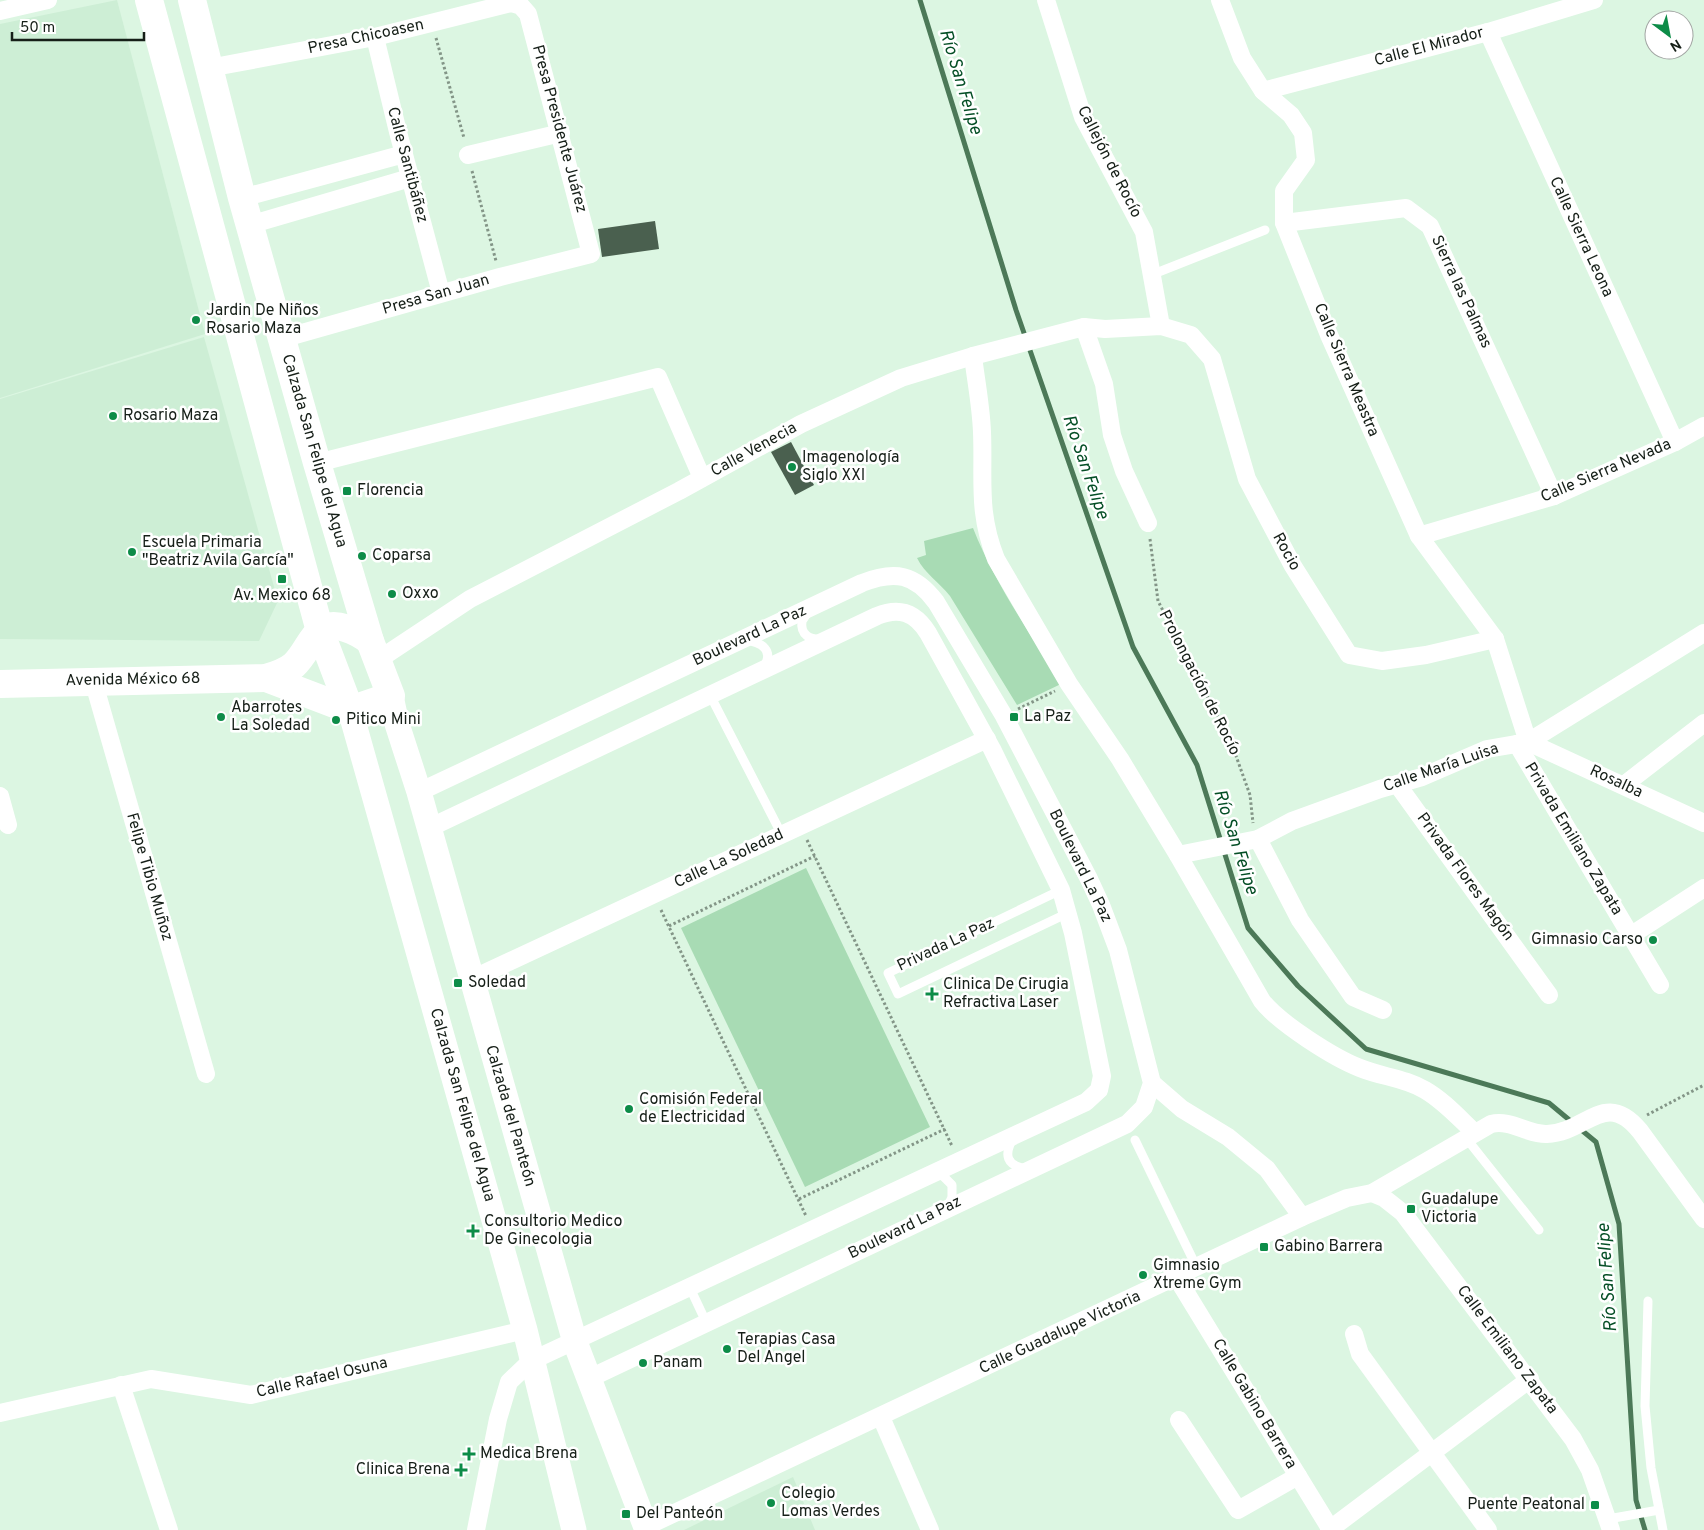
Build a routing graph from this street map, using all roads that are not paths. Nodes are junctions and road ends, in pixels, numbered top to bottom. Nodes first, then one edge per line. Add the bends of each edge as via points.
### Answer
1 (48, 0) edge
2 (149, 0) edge
3 (192, 0) edge
4 (1046, 0) edge
5 (1220, 0) edge
6 (1594, 0) edge
7 (521, 6) joint
8 (0, 11) edge
9 (1488, 32) junction
10 (375, 37) junction
11 (210, 68) junction
12 (1263, 91) junction
13 (561, 133) junction
14 (404, 154) junction
15 (468, 155) dead end
16 (410, 178) junction
17 (242, 198) junction
18 (1284, 223) junction
19 (249, 225) junction
20 (1265, 230) dead end
21 (591, 254) joint
22 (1151, 275) junction
23 (441, 293) junction
24 (1161, 326) junction
25 (1084, 327) junction
26 (281, 338) junction
27 (973, 356) junction
28 (1704, 426) edge
29 (1675, 442) junction
30 (317, 464) junction
31 (702, 478) junction
32 (1554, 496) junction
33 (1148, 523) road end
34 (1419, 536) junction
35 (813, 606) junction
36 (320, 631) junction
37 (1704, 633) edge
38 (827, 639) junction
39 (1495, 639) junction
40 (742, 640) junction
41 (374, 651) junction
42 (759, 672) junction
43 (266, 678) junction
44 (93, 680) junction
45 (0, 684) edge
46 (710, 695) junction
47 (391, 696) junction
48 (350, 710) junction
49 (1704, 723) edge
50 (986, 739) junction
51 (1522, 743) junction
52 (1397, 784) junction
53 (1624, 785) junction
54 (419, 792) junction
55 (0, 796) edge
56 (1704, 824) edge
57 (8, 825) dead end
58 (429, 828) junction
59 (782, 835) junction
60 (1252, 840) junction
61 (1178, 855) junction
62 (1704, 888) edge
63 (1061, 890) junction
64 (1068, 913) junction
65 (1630, 936) junction
66 (472, 979) junction
67 (1660, 986) dead end
68 (1549, 995) dead end
69 (1383, 1010) dead end
70 (206, 1074) dead end
71 (1152, 1083) junction
72 (1015, 1135) junction
73 (1470, 1136) junction
74 (1135, 1140) dead end
75 (1030, 1169) junction
76 (933, 1173) junction
77 (1372, 1193) junction
78 (948, 1206) junction
79 (1302, 1217) junction
80 (1704, 1219) edge
81 (1539, 1230) dead end
82 (1197, 1269) junction
83 (1177, 1278) junction
84 (690, 1288) junction
85 (1648, 1301) dead end
86 (707, 1324) junction
87 (525, 1330) junction
88 (1354, 1334) dead end
89 (575, 1342) junction
90 (531, 1360) junction
91 (588, 1379) junction
92 (1530, 1380) junction
93 (121, 1385) junction
94 (0, 1413) edge
95 (881, 1417) junction
96 (1180, 1420) dead end
97 (1432, 1453) junction
98 (1298, 1476) junction
99 (1659, 1510) junction
100 (1613, 1522) edge
101 (646, 1528) edge
102 (170, 1530) edge
103 (476, 1530) edge
104 (574, 1530) edge
105 (930, 1530) edge
106 (1330, 1530) edge
107 (1488, 1530) edge
108 (1663, 1530) edge

1 - 8 street
2 - 36 main road
3 - 11 main road, Calzada San Felipe del Agua
4 - 22 street, Callejón de Rocío via 1083,117 1144,232
5 - 12 street, Calle Sierra Meastra via 1242,58
6 - 9 street, Calle El Mirador
7 - 10 street, Presa Chicoasen via 511,3
7 - 13 street, Presa Presidente Juárez via 528,14
9 - 12 street, Calle El Mirador
9 - 29 street, Calle Sierra Leona
10 - 11 street, Presa Chicoasen
10 - 14 street, Calle Santibáñez
11 - 17 main road, Calzada San Felipe del Agua
12 - 18 street, Calle Sierra Meastra via 1291,115 1303,133 1306,160 1284,191
13 - 15 street
13 - 21 street, Presa Presidente Juárez
14 - 16 street, Calle Santibáñez
14 - 17 street
16 - 19 street
16 - 23 street, Calle Santibáñez
17 - 19 main road, Calzada San Felipe del Agua
18 - 32 street, Sierra las Palmas via 1406,208 1430,226
18 - 34 street, Calle Sierra Meastra
19 - 26 main road, Calzada San Felipe del Agua
20 - 22 lane
21 - 23 street, Presa San Juan
22 - 24 street, Callejón de Rocío
23 - 26 street, Presa San Juan
24 - 25 street, Calle Venecia
24 - 39 street, Rocio via 1191,335 1212,359 1247,479 1293,566 1348,655 1382,661 1426,655
25 - 27 street, Calle Venecia
25 - 33 street via 1104,384 1112,435 1124,471
26 - 30 main road, Calzada San Felipe del Agua
27 - 31 street, Calle Venecia via 901,378 801,424
27 - 61 street via 982,434 982,507 987,537 996,559 1069,684 1120,759
28 - 29 street, Calle Sierra Nevada
29 - 32 street, Calle Sierra Nevada
30 - 31 street via 658,377
30 - 41 main road, Calzada San Felipe del Agua
31 - 41 street, Calle Venecia
32 - 34 street, Calle Sierra Nevada
34 - 39 street, Calle Sierra Meastra
35 - 38 lane via 802,621 803,632 813,639
35 - 40 street, Boulevard La Paz
35 - 71 street, Boulevard La Paz via 874,578 892,576 911,578 936,602 1010,728 1101,905 1118,950
36 - 41 main road via 329,627 357,631
36 - 43 main road, Avenida México 68 via 294,666
36 - 48 main road
37 - 51 street, Calle María Luisa
38 - 42 street, Boulevard La Paz
38 - 50 street, Boulevard La Paz via 886,612 897,610 915,617 928,632
39 - 51 street, Calle Sierra Meastra
40 - 42 lane via 760,642 767,649 768,658
40 - 54 street, Boulevard La Paz
41 - 47 main road, Calzada San Felipe del Agua
42 - 46 street, Boulevard La Paz
43 - 44 main road, Avenida México 68
43 - 48 main road, Avenida México 68
44 - 45 main road, Avenida México 68
44 - 70 street, Felipe Tibio Muñoz
46 - 58 street, Boulevard La Paz
46 - 59 lane
47 - 48 main road
47 - 54 street, Calzada del Panteón
48 - 87 street, Calzada San Felipe del Agua
49 - 53 street
50 - 59 street, Calle La Soledad
50 - 63 street, Boulevard La Paz
51 - 52 street, Calle María Luisa via 1487,749 1422,777
51 - 53 street, Rosalba
51 - 65 street, Privada Emiliano Zapata
52 - 60 street, Calle María Luisa via 1292,821
52 - 68 street, Privada Flores Magón
53 - 56 street, Rosalba
54 - 58 street, Calzada del Panteón
55 - 57 street
58 - 66 street, Calzada del Panteón
59 - 66 street, Calle La Soledad
60 - 61 street, Calle María Luisa
60 - 69 street via 1300,920 1353,997
61 - 73 street via 1257,993 1274,1015 1359,1068 1401,1079 1425,1090
62 - 65 street
63 - 64 street, Boulevard La Paz
63 - 64 lane, Privada La Paz via 888,973 898,994
64 - 72 street, Boulevard La Paz via 1102,1083 1086,1102
65 - 67 street, Privada Emiliano Zapata
66 - 89 street, Calzada del Panteón
71 - 75 street, Boulevard La Paz via 1144,1107 1127,1124
71 - 79 street via 1182,1109 1228,1137 1267,1169
72 - 75 lane via 1007,1157 1014,1165
72 - 76 street, Boulevard La Paz
73 - 77 street, Calle Guadalupe Victoria
73 - 80 street, Calle Guadalupe Victoria via 1497,1122 1542,1134 1557,1132 1597,1116 1619,1112 1633,1122
73 - 81 lane
74 - 82 lane
75 - 78 street, Boulevard La Paz
76 - 78 lane via 944,1176 952,1184
76 - 84 street, Boulevard La Paz
77 - 79 street, Calle Guadalupe Victoria via 1346,1198
77 - 92 street, Calle Emiliano Zapata via 1403,1213
78 - 86 street, Boulevard La Paz
79 - 82 street, Calle Guadalupe Victoria
82 - 83 street, Calle Guadalupe Victoria
83 - 95 street, Calle Guadalupe Victoria
83 - 98 street, Calle Gabino Barrera
84 - 86 lane
84 - 89 street, Boulevard La Paz
85 - 99 lane via 1645,1406
86 - 91 street, Boulevard La Paz
87 - 90 street, Calzada San Felipe del Agua
87 - 93 street, Calle Rafael Osuna via 251,1395 151,1379
88 - 97 street via 1360,1354
89 - 90 street, Boulevard La Paz
89 - 91 street, Calzada del Panteón
90 - 103 street via 509,1382 498,1419
90 - 104 street, Calzada San Felipe del Agua
91 - 101 street, Calzada del Panteón
92 - 97 street
92 - 100 street, Calle Emiliano Zapata via 1578,1448
93 - 94 street, Calle Rafael Osuna
93 - 102 street
95 - 101 street, Calle Guadalupe Victoria
95 - 105 street
96 - 98 street via 1238,1510
97 - 106 street
97 - 107 street
98 - 106 street, Calle Gabino Barrera
99 - 100 lane
99 - 108 lane

